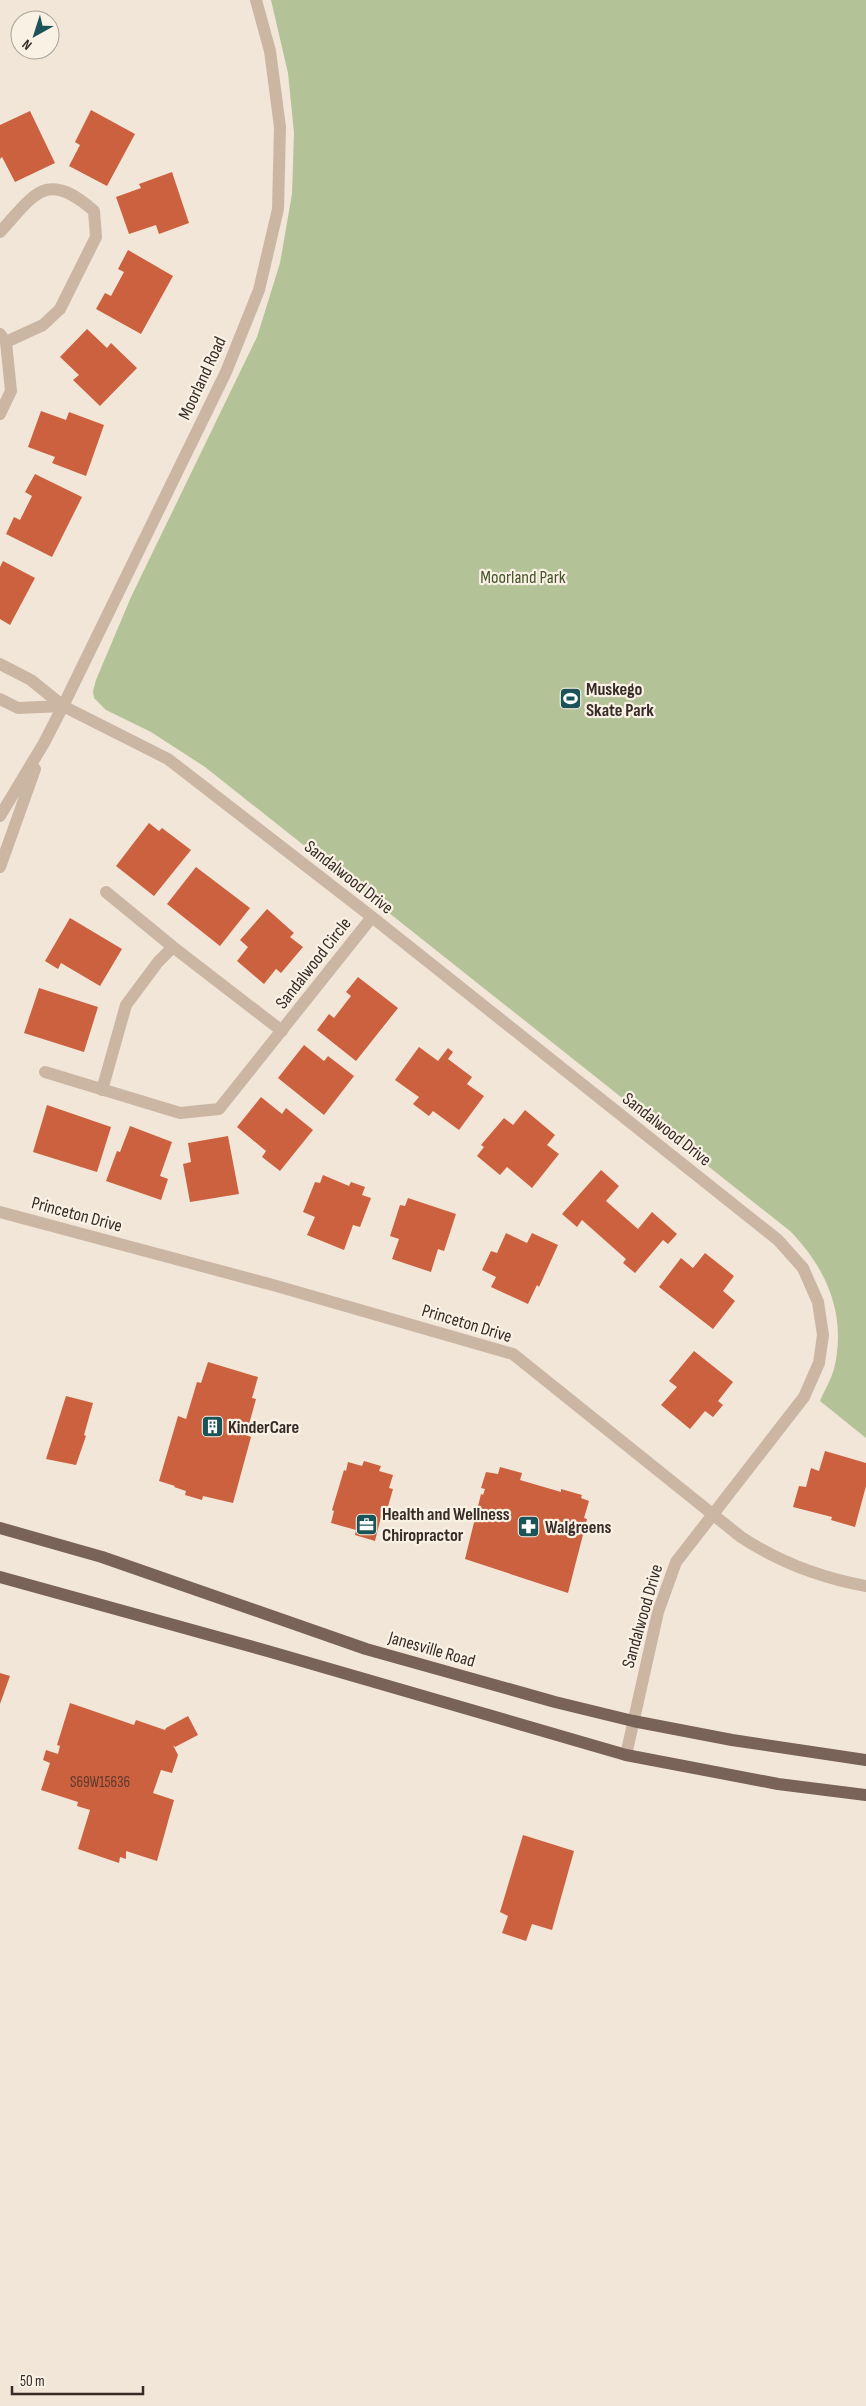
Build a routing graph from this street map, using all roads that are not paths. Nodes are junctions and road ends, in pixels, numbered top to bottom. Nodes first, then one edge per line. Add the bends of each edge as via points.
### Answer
1 (256, 0) edge
2 (0, 232) edge
3 (3, 338) edge
4 (0, 414) edge
5 (0, 664) edge
6 (0, 698) edge
7 (63, 706) junction
8 (44, 743) junction
9 (0, 816) edge
10 (0, 866) edge
11 (106, 892) dead end
12 (372, 917) junction
13 (173, 947) junction
14 (282, 1031) junction
15 (45, 1072) dead end
16 (102, 1090) junction
17 (0, 1212) edge
18 (712, 1514) junction
19 (0, 1528) edge
20 (0, 1577) edge
21 (866, 1586) edge
22 (634, 1721) junction
23 (626, 1755) junction
24 (866, 1760) edge
25 (866, 1795) edge

1 - 7 street, Moorland Road via 270,51 280,127 278,209 259,290 226,372
2 - 3 street via 34,194 52,188 75,195 94,212 96,237 60,309 43,325
3 - 4 street via 11,391
5 - 7 street, Sandalwood Drive via 31,680
6 - 7 street, Sandalwood Drive via 18,708
7 - 8 street, Moorland Road
7 - 12 street, Sandalwood Drive via 168,759
8 - 9 street, Moorland Road
8 - 10 street, Moorland Road
11 - 13 street, Sandalwood Circle
12 - 14 street, Sandalwood Circle
12 - 18 street, Sandalwood Drive via 778,1240 803,1268 818,1302 823,1335 819,1363 804,1397
13 - 14 street, Sandalwood Circle
13 - 16 street via 126,1005
14 - 16 street, Sandalwood Circle via 219,1109 180,1113
15 - 16 street, Sandalwood Circle
17 - 18 street, Princeton Drive via 273,1285 512,1354
18 - 21 street, Princeton Drive via 741,1537 783,1561 823,1576
18 - 22 street, Sandalwood Drive via 676,1562 658,1612
19 - 22 main road, Janesville Road via 102,1557 366,1649
20 - 23 main road
22 - 23 street, Sandalwood Drive
22 - 24 main road, Janesville Road
23 - 25 main road via 778,1784

